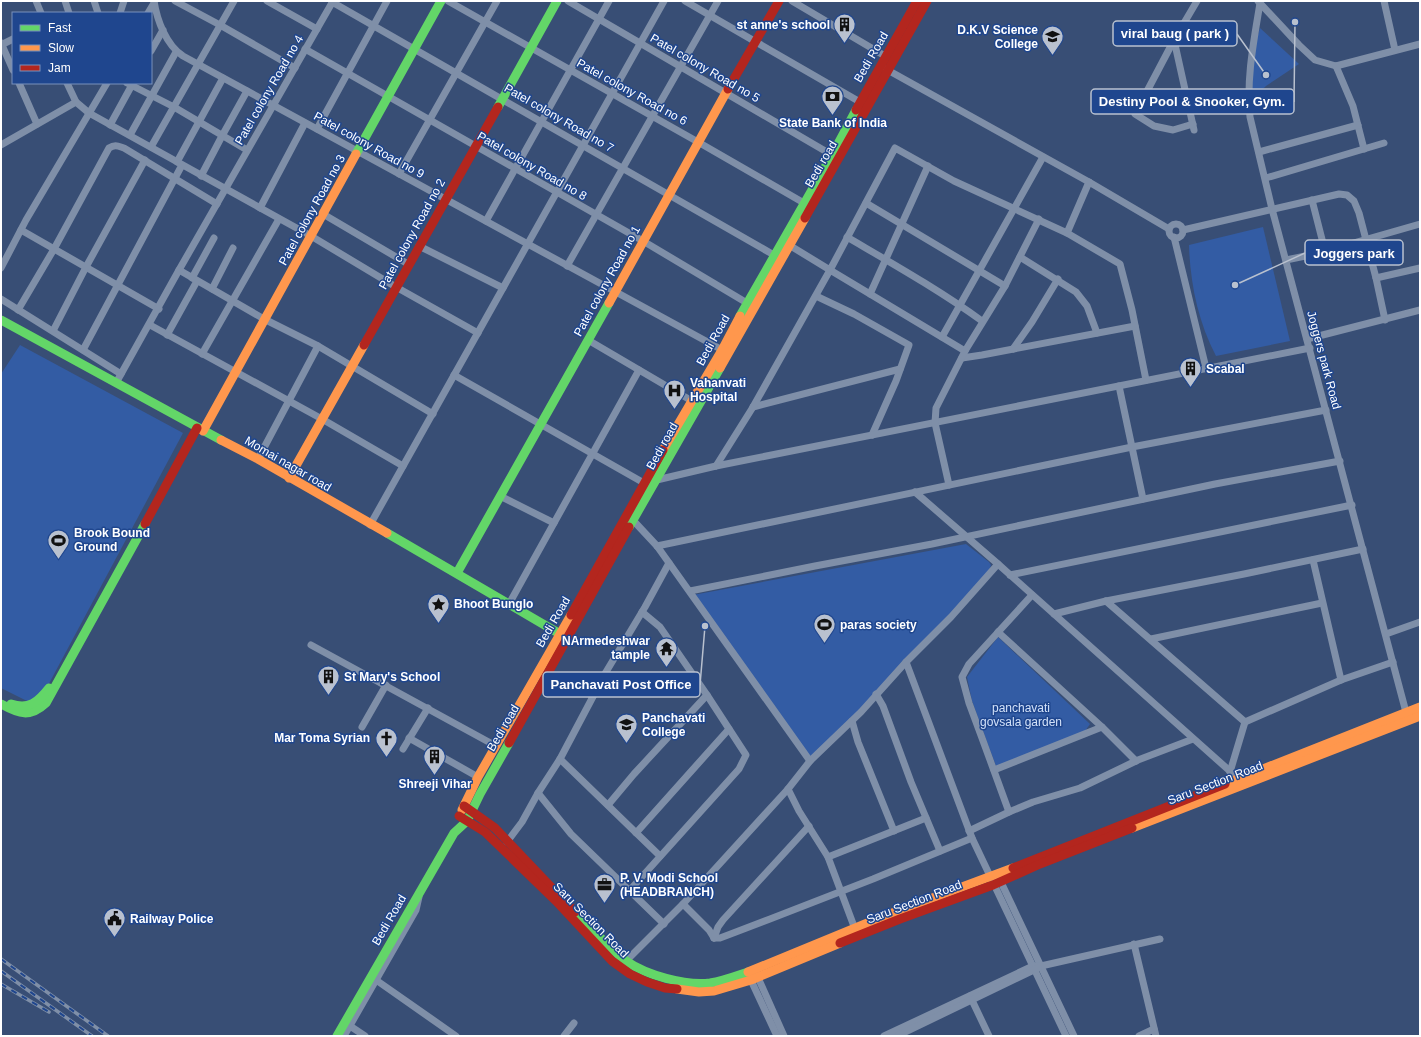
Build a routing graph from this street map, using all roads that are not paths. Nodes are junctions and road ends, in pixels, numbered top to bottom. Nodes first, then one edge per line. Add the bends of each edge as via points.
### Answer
1 (36, 1) edge
2 (65, 1) edge
3 (94, 1) edge
4 (124, 1) edge
5 (175, 1) edge
6 (234, 1) edge
7 (267, 1) edge
8 (387, 1) edge
9 (441, 1) edge
10 (448, 1) edge
11 (497, 1) edge
12 (557, 1) edge
13 (568, 1) edge
14 (608, 1) edge
15 (664, 1) edge
16 (685, 1) edge
17 (718, 1) edge
18 (779, 1) edge
19 (792, 1) edge
20 (927, 1) edge
21 (1197, 1) edge
22 (1384, 1) edge
23 (154, 2) edge
24 (332, 2) edge
25 (915, 2) edge
26 (1259, 2) edge
27 (41, 12) edge
28 (69, 12) edge
29 (98, 12) edge
30 (120, 12) edge
31 (149, 12) edge
32 (710, 15) junction
33 (598, 19) junction
34 (485, 22) junction
35 (220, 25) junction
36 (374, 26) junction
37 (317, 29) junction
38 (163, 30) junction
39 (12, 39) edge
40 (1174, 40) junction
41 (755, 42) junction
42 (640, 43) junction
43 (1, 44) edge
44 (1420, 44) edge
45 (530, 48) junction
46 (152, 49) edge
47 (305, 49) junction
48 (415, 49) junction
49 (1395, 50) junction
50 (176, 52) junction
51 (886, 56) junction
52 (198, 65) junction
53 (680, 66) junction
54 (1336, 66) junction
55 (12, 68) edge
56 (295, 68) junction
57 (885, 68) junction
58 (571, 70) junction
59 (348, 73) junction
60 (457, 73) junction
61 (223, 78) junction
62 (19, 84) edge
63 (68, 84) edge
64 (106, 84) edge
65 (130, 84) edge
66 (247, 91) junction
67 (726, 93) junction
68 (612, 94) junction
69 (151, 96) junction
70 (389, 96) junction
71 (502, 99) junction
72 (76, 102) junction
73 (860, 102) junction
74 (273, 105) junction
75 (174, 107) junction
76 (89, 114) junction
77 (652, 116) junction
78 (431, 120) junction
79 (198, 122) junction
80 (542, 122) junction
81 (305, 123) junction
82 (37, 124) junction
83 (110, 125) junction
84 (1358, 125) junction
85 (317, 129) junction
86 (130, 135) junction
87 (222, 136) junction
88 (698, 142) junction
89 (1384, 143) dead end
90 (1, 145) edge
91 (583, 145) junction
92 (475, 146) junction
93 (151, 147) junction
94 (1364, 149) junction
95 (247, 150) junction
96 (358, 152) junction
97 (1259, 152) junction
98 (832, 155) junction
99 (1043, 157) junction
100 (145, 160) junction
101 (180, 163) junction
102 (928, 166) junction
103 (624, 168) junction
104 (516, 169) junction
105 (399, 174) junction
106 (201, 176) junction
107 (175, 178) junction
108 (1266, 178) junction
109 (1089, 182) junction
110 (226, 189) junction
111 (557, 192) junction
112 (669, 194) junction
113 (445, 199) junction
114 (1312, 200) junction
115 (804, 203) junction
116 (866, 203) junction
117 (217, 204) junction
118 (260, 208) junction
119 (1015, 208) junction
120 (1272, 209) junction
121 (323, 214) junction
122 (597, 215) junction
123 (279, 219) junction
124 (1039, 219) junction
125 (486, 221) junction
126 (901, 224) junction
127 (1420, 224) edge
128 (1169, 229) junction
129 (21, 230) junction
130 (1183, 230) junction
131 (1067, 233) junction
132 (311, 236) junction
133 (847, 237) junction
134 (1174, 237) junction
135 (214, 238) dead end
136 (1366, 239) junction
137 (643, 242) junction
138 (528, 244) junction
139 (789, 245) junction
140 (419, 246) junction
141 (233, 248) dead end
142 (54, 249) junction
143 (1325, 251) junction
144 (774, 255) junction
145 (1020, 257) junction
146 (885, 259) junction
147 (1286, 260) junction
148 (408, 264) junction
149 (567, 266) junction
150 (86, 267) junction
151 (1, 268) edge
152 (1420, 268) edge
153 (179, 270) junction
154 (830, 270) junction
155 (980, 271) junction
156 (1376, 278) junction
157 (195, 279) junction
158 (1058, 279) junction
159 (118, 285) junction
160 (1005, 286) junction
161 (396, 287) junction
162 (503, 288) junction
163 (212, 289) junction
164 (615, 292) junction
165 (870, 294) junction
166 (816, 296) junction
167 (1, 299) edge
168 (232, 301) junction
169 (747, 303) junction
170 (960, 305) junction
171 (159, 308) junction
172 (18, 310) junction
173 (1420, 310) edge
174 (264, 319) junction
175 (1, 320) edge
176 (1385, 320) junction
177 (982, 321) junction
178 (150, 325) junction
179 (1135, 326) junction
180 (53, 331) junction
181 (478, 333) junction
182 (1097, 333) junction
183 (167, 335) junction
184 (942, 337) junction
185 (1307, 339) junction
186 (588, 340) junction
187 (318, 346) junction
188 (1310, 348) junction
189 (1013, 349) junction
190 (84, 350) junction
191 (725, 352) junction
192 (202, 354) junction
193 (964, 354) junction
194 (352, 366) junction
195 (900, 368) junction
196 (1206, 368) junction
197 (639, 370) junction
198 (236, 373) junction
199 (121, 374) junction
200 (454, 375) junction
201 (1146, 380) junction
202 (116, 383) junction
203 (1119, 386) junction
204 (288, 401) junction
205 (692, 401) junction
206 (753, 407) junction
207 (1326, 410) junction
208 (433, 414) junction
209 (322, 419) junction
210 (935, 422) junction
211 (541, 424) junction
212 (197, 428) junction
213 (872, 436) junction
214 (1132, 447) junction
215 (593, 454) junction
216 (258, 459) junction
217 (1340, 461) junction
218 (403, 466) junction
219 (716, 466) junction
220 (289, 478) junction
221 (658, 480) junction
222 (644, 483) junction
223 (949, 484) junction
224 (915, 492) junction
225 (500, 496) junction
226 (1143, 498) junction
227 (1352, 505) junction
228 (630, 517) junction
229 (554, 523) junction
230 (370, 525) junction
231 (968, 537) junction
232 (657, 546) junction
233 (1363, 549) junction
234 (1313, 560) junction
235 (669, 563) junction
236 (998, 564) junction
237 (457, 573) junction
238 (1010, 575) junction
239 (690, 591) junction
240 (1032, 595) junction
241 (1106, 601) junction
242 (1322, 603) junction
243 (509, 604) junction
244 (642, 612) junction
245 (1054, 614) junction
246 (1420, 622) edge
247 (998, 632) junction
248 (560, 634) junction
249 (1386, 634) junction
250 (1151, 639) junction
251 (311, 644) dead end
252 (906, 662) junction
253 (1393, 662) junction
254 (549, 672) junction
255 (1341, 680) junction
256 (386, 685) junction
257 (876, 694) junction
258 (707, 695) junction
259 (593, 696) junction
260 (1, 698) edge
261 (1, 704) edge
262 (1420, 707) edge
263 (428, 708) junction
264 (1407, 716) junction
265 (1420, 716) edge
266 (852, 720) junction
267 (1245, 722) junction
268 (362, 727) dead end
269 (1102, 727) junction
270 (729, 729) junction
271 (409, 738) junction
272 (1193, 738) junction
273 (496, 746) junction
274 (403, 749) dead end
275 (560, 759) junction
276 (810, 761) junction
277 (1136, 761) junction
278 (994, 770) junction
279 (478, 777) junction
280 (1237, 778) junction
281 (788, 789) junction
282 (538, 793) junction
283 (608, 805) junction
284 (468, 809) junction
285 (1008, 812) junction
286 (459, 816) junction
287 (926, 818) junction
288 (467, 821) junction
289 (809, 826) junction
290 (894, 831) junction
291 (969, 831) junction
292 (454, 833) junction
293 (636, 833) junction
294 (972, 838) junction
295 (507, 842) junction
296 (940, 851) junction
297 (660, 856) junction
298 (828, 857) junction
299 (995, 880) junction
300 (630, 890) junction
301 (420, 891) junction
302 (841, 892) junction
303 (683, 904) junction
304 (664, 924) junction
305 (855, 928) junction
306 (714, 938) junction
307 (1160, 939) dead end
308 (1134, 944) junction
309 (626, 961) junction
310 (1041, 966) junction
311 (1034, 968) junction
312 (753, 974) junction
313 (376, 980) junction
314 (971, 998) junction
315 (574, 1023) dead end
316 (350, 1026) junction
317 (911, 1026) junction
318 (1155, 1032) edge
319 (337, 1036) edge
320 (344, 1036) edge
321 (364, 1036) edge
322 (456, 1036) edge
323 (564, 1036) edge
324 (777, 1036) edge
325 (784, 1036) edge
326 (884, 1036) edge
327 (896, 1036) edge
328 (916, 1036) edge
329 (989, 1036) edge
330 (1066, 1036) edge
331 (1074, 1036) edge
332 (1139, 1036) edge

1 - 27 street
2 - 28 street
3 - 29 street
4 - 30 street
5 - 35 street
6 - 35 street
7 - 37 street
8 - 36 street
9 - 48 street, Patel colony Road no 3
10 - 34 street, Patel colony Road no 6
11 - 34 street
12 - 45 street, Patel colony Road no 2
13 - 33 street, Patel colony Road no 5
14 - 33 street
15 - 42 street
16 - 32 street
17 - 32 street
18 - 41 street, Patel colony Road no 1
19 - 51 street
20 - 57 street, Bedi road
21 - 40 street
22 - 49 street
23 - 31 street
23 - 38 street, Patel colony Road no 9
24 - 36 street, Patel colony Road no 7
24 - 37 street, Patel colony Road no 4
25 - 51 street, Bedi Road
26 - 54 street via 1315,60
26 - 97 street, Joggers park Road via 1251,61 1249,102
32 - 41 street
32 - 53 street
33 - 42 street, Patel colony Road no 5
33 - 58 street
34 - 45 street, Patel colony Road no 6
34 - 60 street
35 - 52 street
35 - 56 street
36 - 48 street, Patel colony Road no 7
36 - 59 street
37 - 47 street, Patel colony Road no 4
38 - 46 street
38 - 50 street, Patel colony Road no 9
39 - 43 street
40 - 40 street via 1136,114 1154,126 1173,130 1194,127
41 - 67 street, Patel colony Road no 1
41 - 73 street
42 - 53 street, Patel colony Road no 5
42 - 68 street
43 - 55 street
44 - 49 street
45 - 58 street, Patel colony Road no 6
45 - 71 street, Patel colony Road no 2
47 - 56 street, Patel colony Road no 4
47 - 59 street, Patel colony Road no 8
48 - 60 street, Patel colony Road no 7
48 - 70 street, Patel colony Road no 3
49 - 54 street
50 - 52 street, Patel colony Road no 9
50 - 69 street
51 - 57 street, Bedi Road
52 - 61 street, Patel colony Road no 9
52 - 75 street
53 - 67 street, Patel colony Road no 5
53 - 77 street
54 - 84 street
56 - 74 street, Patel colony Road no 4
57 - 73 street, Bedi Road
57 - 99 street
57 - 139 street, Bedi road via 871,99
58 - 68 street, Patel colony Road no 6
58 - 80 street
59 - 70 street, Patel colony Road no 8
59 - 85 street
60 - 71 street, Patel colony Road no 7
60 - 78 street
61 - 66 street, Patel colony Road no 9
61 - 79 street
62 - 82 street
63 - 72 street
64 - 76 street
65 - 69 street
65 - 83 street
66 - 74 street, Patel colony Road no 9
66 - 87 street
67 - 88 street, Patel colony Road no 1
67 - 98 street, Patel colony Road no 5
68 - 77 street, Patel colony Road no 6
68 - 91 street
69 - 75 street
69 - 86 street
70 - 78 street, Patel colony Road no 8
70 - 96 street, Patel colony Road no 3
71 - 80 street, Patel colony Road no 7
71 - 92 street, Patel colony Road no 2
72 - 76 street
72 - 82 street
73 - 98 street, Bedi Road
74 - 81 street, Patel colony Road no 9
74 - 95 street, Patel colony Road no 4
75 - 79 street
75 - 93 street
76 - 83 street
76 - 129 street
77 - 88 street, Patel colony Road no 6
77 - 103 street
78 - 92 street, Patel colony Road no 8
78 - 105 street
79 - 87 street
79 - 101 street
80 - 91 street, Patel colony Road no 7
80 - 104 street
81 - 85 street, Patel colony Road no 9
81 - 118 street
82 - 90 street
83 - 86 street
84 - 94 street
84 - 97 street
85 - 96 street, Patel colony Road no 9
86 - 93 street
87 - 95 street
87 - 106 street
88 - 112 street, Patel colony Road no 1
88 - 115 street, Patel colony Road no 6
89 - 94 street
91 - 103 street, Patel colony Road no 7
91 - 111 street
92 - 104 street, Patel colony Road no 8
92 - 113 street, Patel colony Road no 2
93 - 101 street
94 - 108 street
95 - 110 street, Patel colony Road no 4
96 - 105 street, Patel colony Road no 9
96 - 121 street, Patel colony Road no 3
97 - 108 street, Joggers park Road
98 - 115 street, Bedi Road
99 - 109 street
99 - 119 street
100 - 107 street
100 - 142 street via 117,145 109,148
100 - 150 street
101 - 106 street
101 - 107 street
102 - 116 street via 895,148
102 - 119 street via 954,181
102 - 126 street
103 - 112 street, Patel colony Road no 7
103 - 122 street
104 - 111 street, Patel colony Road no 8
104 - 125 street
105 - 113 street, Patel colony Road no 9
106 - 110 street
107 - 117 street
107 - 159 street
108 - 120 street, Joggers park Road
109 - 128 street
109 - 131 street
110 - 117 street, Patel colony Road no 4
110 - 118 street
111 - 122 street, Patel colony Road no 8
111 - 138 street
112 - 137 street, Patel colony Road no 1
112 - 144 street, Patel colony Road no 7
113 - 125 street, Patel colony Road no 9
113 - 140 street, Patel colony Road no 2
114 - 120 street
114 - 136 street via 1339,194 1347,195 1354,201
114 - 143 street
115 - 144 street, Bedi Road
116 - 126 street
116 - 133 street
117 - 153 street, Patel colony Road no 4
118 - 123 street
119 - 124 street
119 - 155 street
120 - 130 street
120 - 147 street, Joggers park Road
121 - 132 street, Patel colony Road no 3
121 - 148 street
122 - 137 street, Patel colony Road no 8
122 - 149 street
123 - 132 street
123 - 168 street
124 - 131 street
124 - 145 street
125 - 138 street, Patel colony Road no 9
126 - 146 street
126 - 155 street
127 - 136 street
128 - 130 street via 1176,224 1182,226
128 - 134 street
129 - 142 street
129 - 151 street
130 - 134 street via 1181,236
131 - 179 street via 1120,264
132 - 161 street
132 - 174 street, Patel colony Road no 3
133 - 146 street
133 - 154 street
134 - 196 street
135 - 157 street
136 - 143 street
136 - 156 street
137 - 164 street, Patel colony Road no 1
137 - 169 street, Patel colony Road no 8
138 - 149 street, Patel colony Road no 9
138 - 162 street
139 - 154 street
139 - 191 street, Bedi road
140 - 148 street, Patel colony Road no 2
140 - 162 street
141 - 163 street
142 - 150 street
142 - 172 street
143 - 147 street
144 - 169 street, Bedi Road
145 - 158 street
145 - 160 street
146 - 165 street
146 - 170 street
147 - 185 street, Joggers park Road
148 - 161 street, Patel colony Road no 2
149 - 164 street, Patel colony Road no 9
150 - 159 street
150 - 180 street
152 - 156 street
153 - 157 street
153 - 171 street, Patel colony Road no 4
154 - 165 street
154 - 166 street
155 - 160 street
155 - 170 street
156 - 176 street
157 - 163 street
157 - 183 street
158 - 182 street via 1084,300
158 - 189 street
159 - 171 street
159 - 190 street
160 - 177 street
161 - 181 street
161 - 194 street, Patel colony Road no 2
162 - 181 street
163 - 168 street
164 - 186 street, Patel colony Road no 1
164 - 191 street, Patel colony Road no 9
165 - 184 street
166 - 195 street via 910,346
166 - 206 street
167 - 172 street
168 - 174 street
168 - 192 street
169 - 191 street, Bedi Road
170 - 177 street
170 - 184 street
171 - 178 street, Patel colony Road no 4
172 - 180 street
173 - 176 street
174 - 187 street
174 - 198 street, Patel colony Road no 3
175 - 202 street, Momai nagar road
176 - 185 street
177 - 193 street
178 - 183 street
178 - 199 street, Patel colony Road no 4
179 - 182 street
179 - 201 street
180 - 190 street
181 - 200 street
182 - 189 street
183 - 192 street
184 - 193 street
185 - 188 street, Joggers park Road
186 - 197 street
186 - 211 street, Patel colony Road no 1
187 - 194 street
187 - 204 street
188 - 196 street
188 - 207 street, Joggers park Road
189 - 193 street via 982,356
190 - 199 street
191 - 205 street, Bedi Road
191 - 221 street, Bedi road
192 - 198 street
193 - 210 street via 936,408
194 - 208 street
194 - 209 street, Patel colony Road no 2
195 - 206 street
195 - 213 street
196 - 201 street
197 - 205 street
197 - 215 street
198 - 204 street
198 - 212 street, Patel colony Road no 3
199 - 202 street, Patel colony Road no 4
200 - 208 street
200 - 211 street
201 - 203 street
202 - 212 street, Momai nagar road
203 - 210 street
203 - 214 street
204 - 209 street
204 - 216 street
205 - 222 street, Bedi Road
206 - 219 street
207 - 214 street
207 - 217 street, Joggers park Road
208 - 218 street
209 - 218 street
209 - 220 street, Patel colony Road no 2
210 - 213 street
210 - 223 street
211 - 215 street
211 - 225 street, Patel colony Road no 1
212 - 216 street, Momai nagar road
212 - 260 street via 51,685 37,702 27,706 15,706
212 - 261 street via 46,703 35,712 27,714
213 - 219 street
214 - 223 street
214 - 226 street
215 - 222 street
215 - 229 street
216 - 220 street, Momai nagar road
217 - 226 street
217 - 227 street, Joggers park Road
218 - 230 street
219 - 221 street
220 - 230 street, Momai nagar road
221 - 222 street
221 - 228 street, Bedi road
222 - 228 street, Bedi Road
223 - 224 street
224 - 231 street
224 - 232 street
225 - 229 street
225 - 237 street, Patel colony Road no 1
226 - 231 street
227 - 233 street, Joggers park Road
227 - 238 street
228 - 232 street
228 - 248 street, Bedi Road
228 - 254 street, Bedi road
229 - 243 street
230 - 237 street, Momai nagar road
231 - 236 street
231 - 239 street
232 - 235 street
233 - 234 street
233 - 249 street, Joggers park Road
234 - 241 street
234 - 242 street
235 - 239 street
235 - 244 street
236 - 238 street
236 - 252 street
237 - 243 street, Momai nagar road
238 - 240 street
239 - 276 street
240 - 245 street
240 - 247 street
241 - 245 street
241 - 250 street
242 - 250 street
242 - 255 street
243 - 248 street, Momai nagar road
244 - 258 street via 660,627
244 - 259 street
245 - 272 street
246 - 249 street
247 - 269 street
247 - 278 street via 969,664 962,677 969,704
248 - 273 street, Bedi Road
249 - 253 street, Joggers park Road
250 - 267 street
251 - 256 street
252 - 257 street
252 - 291 street
253 - 255 street
253 - 264 street, Joggers park Road
254 - 259 street
254 - 284 street, Bedi road via 487,782
255 - 267 street
256 - 263 street
256 - 268 street
257 - 266 street
257 - 287 street via 883,706
258 - 270 street
258 - 283 street
259 - 275 street
262 - 264 street, Saru Section Road
263 - 271 street
263 - 273 street
264 - 265 street, Saru Section Road
264 - 280 street, Saru Section Road
266 - 276 street
266 - 290 street via 858,742
267 - 280 street
269 - 277 street
269 - 278 street
270 - 293 street
270 - 297 street via 746,755 739,769
271 - 274 street
271 - 279 street
272 - 277 street
272 - 280 street
273 - 279 street, Bedi Road
275 - 282 street
275 - 283 street
276 - 281 street
277 - 285 street via 1080,788
278 - 285 street
279 - 284 street, Bedi Road
280 - 299 street, Saru Section Road
281 - 289 street
281 - 303 street
282 - 295 street
282 - 300 street via 571,834
283 - 293 street
284 - 286 street, Bedi Road
284 - 288 street, Bedi road
284 - 295 street, Saru Section Road via 495,828
285 - 291 street
286 - 288 street, Saru Section Road
286 - 292 street, Bedi Road
287 - 290 street
287 - 296 street
288 - 292 street, Bedi Road
288 - 312 street, Saru Section Road via 495,841 612,961 630,974 665,988 699,992 714,991
289 - 298 street
289 - 306 street via 723,920
290 - 298 street
291 - 294 street
292 - 301 street, Bedi Road
293 - 297 street
294 - 296 street
294 - 299 street
295 - 309 street, Saru Section Road
296 - 302 street
297 - 300 street
298 - 302 street
299 - 305 street, Saru Section Road
299 - 310 street
299 - 311 street
299 - 312 street, Saru Section Road
300 - 304 street
301 - 313 street via 416,910
301 - 319 street, Bedi Road
302 - 305 street
302 - 306 street via 720,938
303 - 304 street
303 - 306 street
304 - 309 street
305 - 312 street, Saru Section Road
307 - 308 street
308 - 310 street
308 - 318 street
309 - 312 street, Saru Section Road via 651,974 685,982 709,983
310 - 311 street
310 - 331 street
311 - 314 street
311 - 330 street
312 - 324 street
312 - 325 street
313 - 316 street
313 - 322 street
314 - 317 street
314 - 329 street
315 - 323 street
316 - 320 street
316 - 321 street
317 - 326 street
317 - 327 street
317 - 328 street
318 - 332 street

